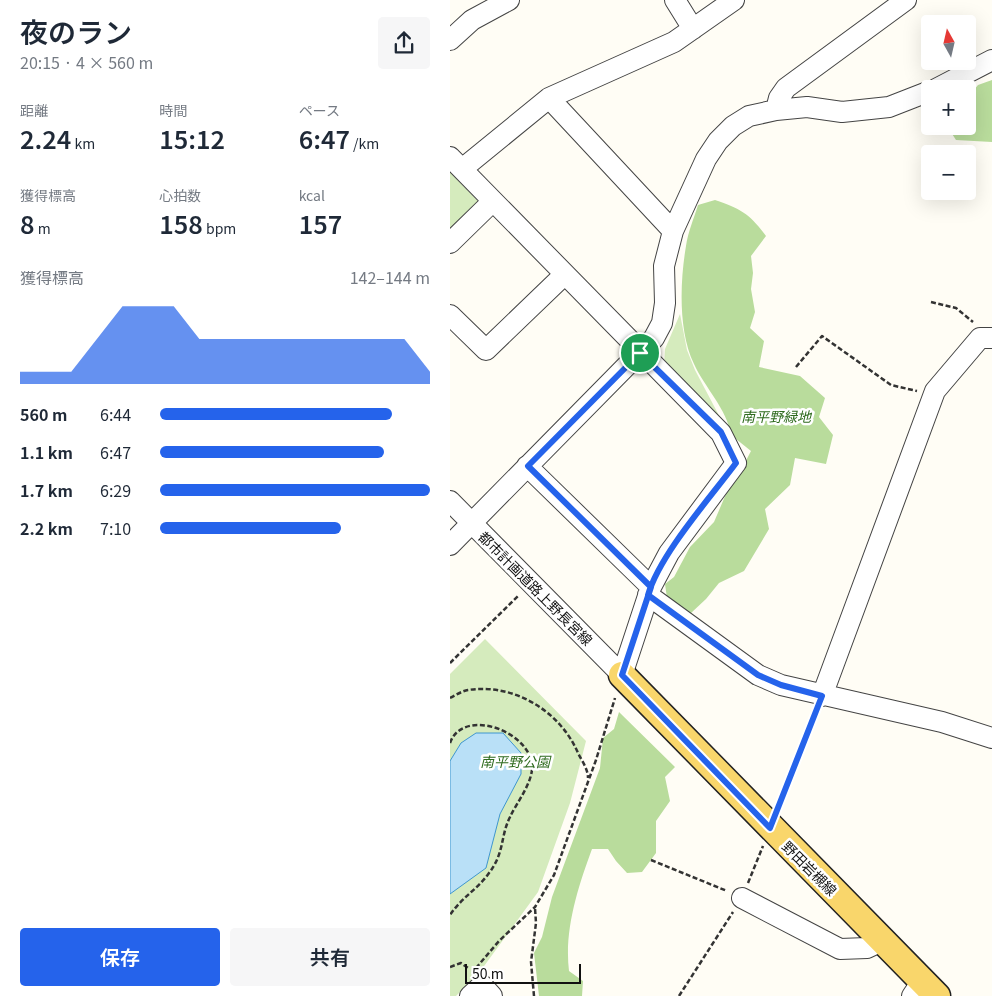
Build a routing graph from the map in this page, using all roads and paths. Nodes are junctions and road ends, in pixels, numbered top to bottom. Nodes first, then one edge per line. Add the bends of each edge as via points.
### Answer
1 (508, 0) edge
2 (674, 0) edge
3 (734, 0) edge
4 (906, 0) edge
5 (692, 29) junction
6 (450, 40) edge
7 (992, 60) edge
8 (953, 80) edge
9 (921, 94) edge
10 (549, 98) junction
11 (776, 110) junction
12 (456, 163) edge
13 (493, 201) junction
14 (673, 231) junction
15 (450, 243) edge
16 (564, 275) junction
17 (930, 302) dead end
18 (450, 315) edge
19 (992, 338) edge
20 (640, 353) junction
21 (796, 366) dead end
22 (935, 391) junction
23 (528, 466) junction
24 (450, 501) edge
25 (472, 523) junction
26 (450, 545) edge
27 (532, 583) junction
28 (650, 591) junction
29 (450, 663) edge
30 (622, 675) junction
31 (822, 696) junction
32 (450, 698) edge
33 (992, 738) edge
34 (450, 743) edge
35 (588, 781) junction
36 (770, 828) junction
37 (651, 860) dead end
38 (742, 898) junction
39 (535, 907) junction
40 (450, 915) edge
41 (882, 941) junction
42 (450, 967) edge
43 (468, 968) dead end
44 (472, 974) dead end
45 (924, 991) edge
46 (470, 996) edge
47 (492, 996) edge
48 (534, 996) edge
49 (679, 996) edge

1 - 6 street via 472,20
2 - 5 street
3 - 5 street
4 - 11 street via 786,88
5 - 10 street via 674,42
7 - 8 street
9 - 11 street via 888,107 842,112 808,107
10 - 12 street
10 - 14 street
11 - 14 street via 749,116 718,141 706,159
12 - 13 street
13 - 15 street
13 - 16 street
14 - 20 street via 664,266 662,323
16 - 18 street via 486,350
16 - 20 street
17 - 19 path via 956,308
19 - 22 street via 980,338
20 - 23 street
20 - 28 street via 721,432 736,463 669,553
21 - 22 path via 822,336 891,385 922,393
22 - 31 street
23 - 25 street
23 - 28 street
24 - 25 street, 都市計画道路上野長宮線
25 - 26 street
25 - 27 street, 都市計画道路上野長宮線
27 - 29 path
27 - 30 street, 都市計画道路上野長宮線
28 - 30 street
28 - 31 street via 758,675
30 - 35 path
30 - 36 main road, 野田岩槻線
31 - 33 street via 942,722
31 - 36 path
32 - 35 path via 467,690 498,689 535,703 563,727 576,747 588,773
34 - 40 path via 452,737 464,728 483,724 504,730 525,747 532,764 529,778 509,818 500,858 488,875 458,902
35 - 39 path via 554,875
36 - 38 path
36 - 41 main road, 野田岩槻線
37 - 38 path
38 - 41 street via 840,949 866,948
38 - 49 path
39 - 44 path via 498,941
39 - 48 path via 531,962
41 - 45 main road, 野田岩槻線
42 - 43 path via 461,963
46 - 47 street via 482,985

